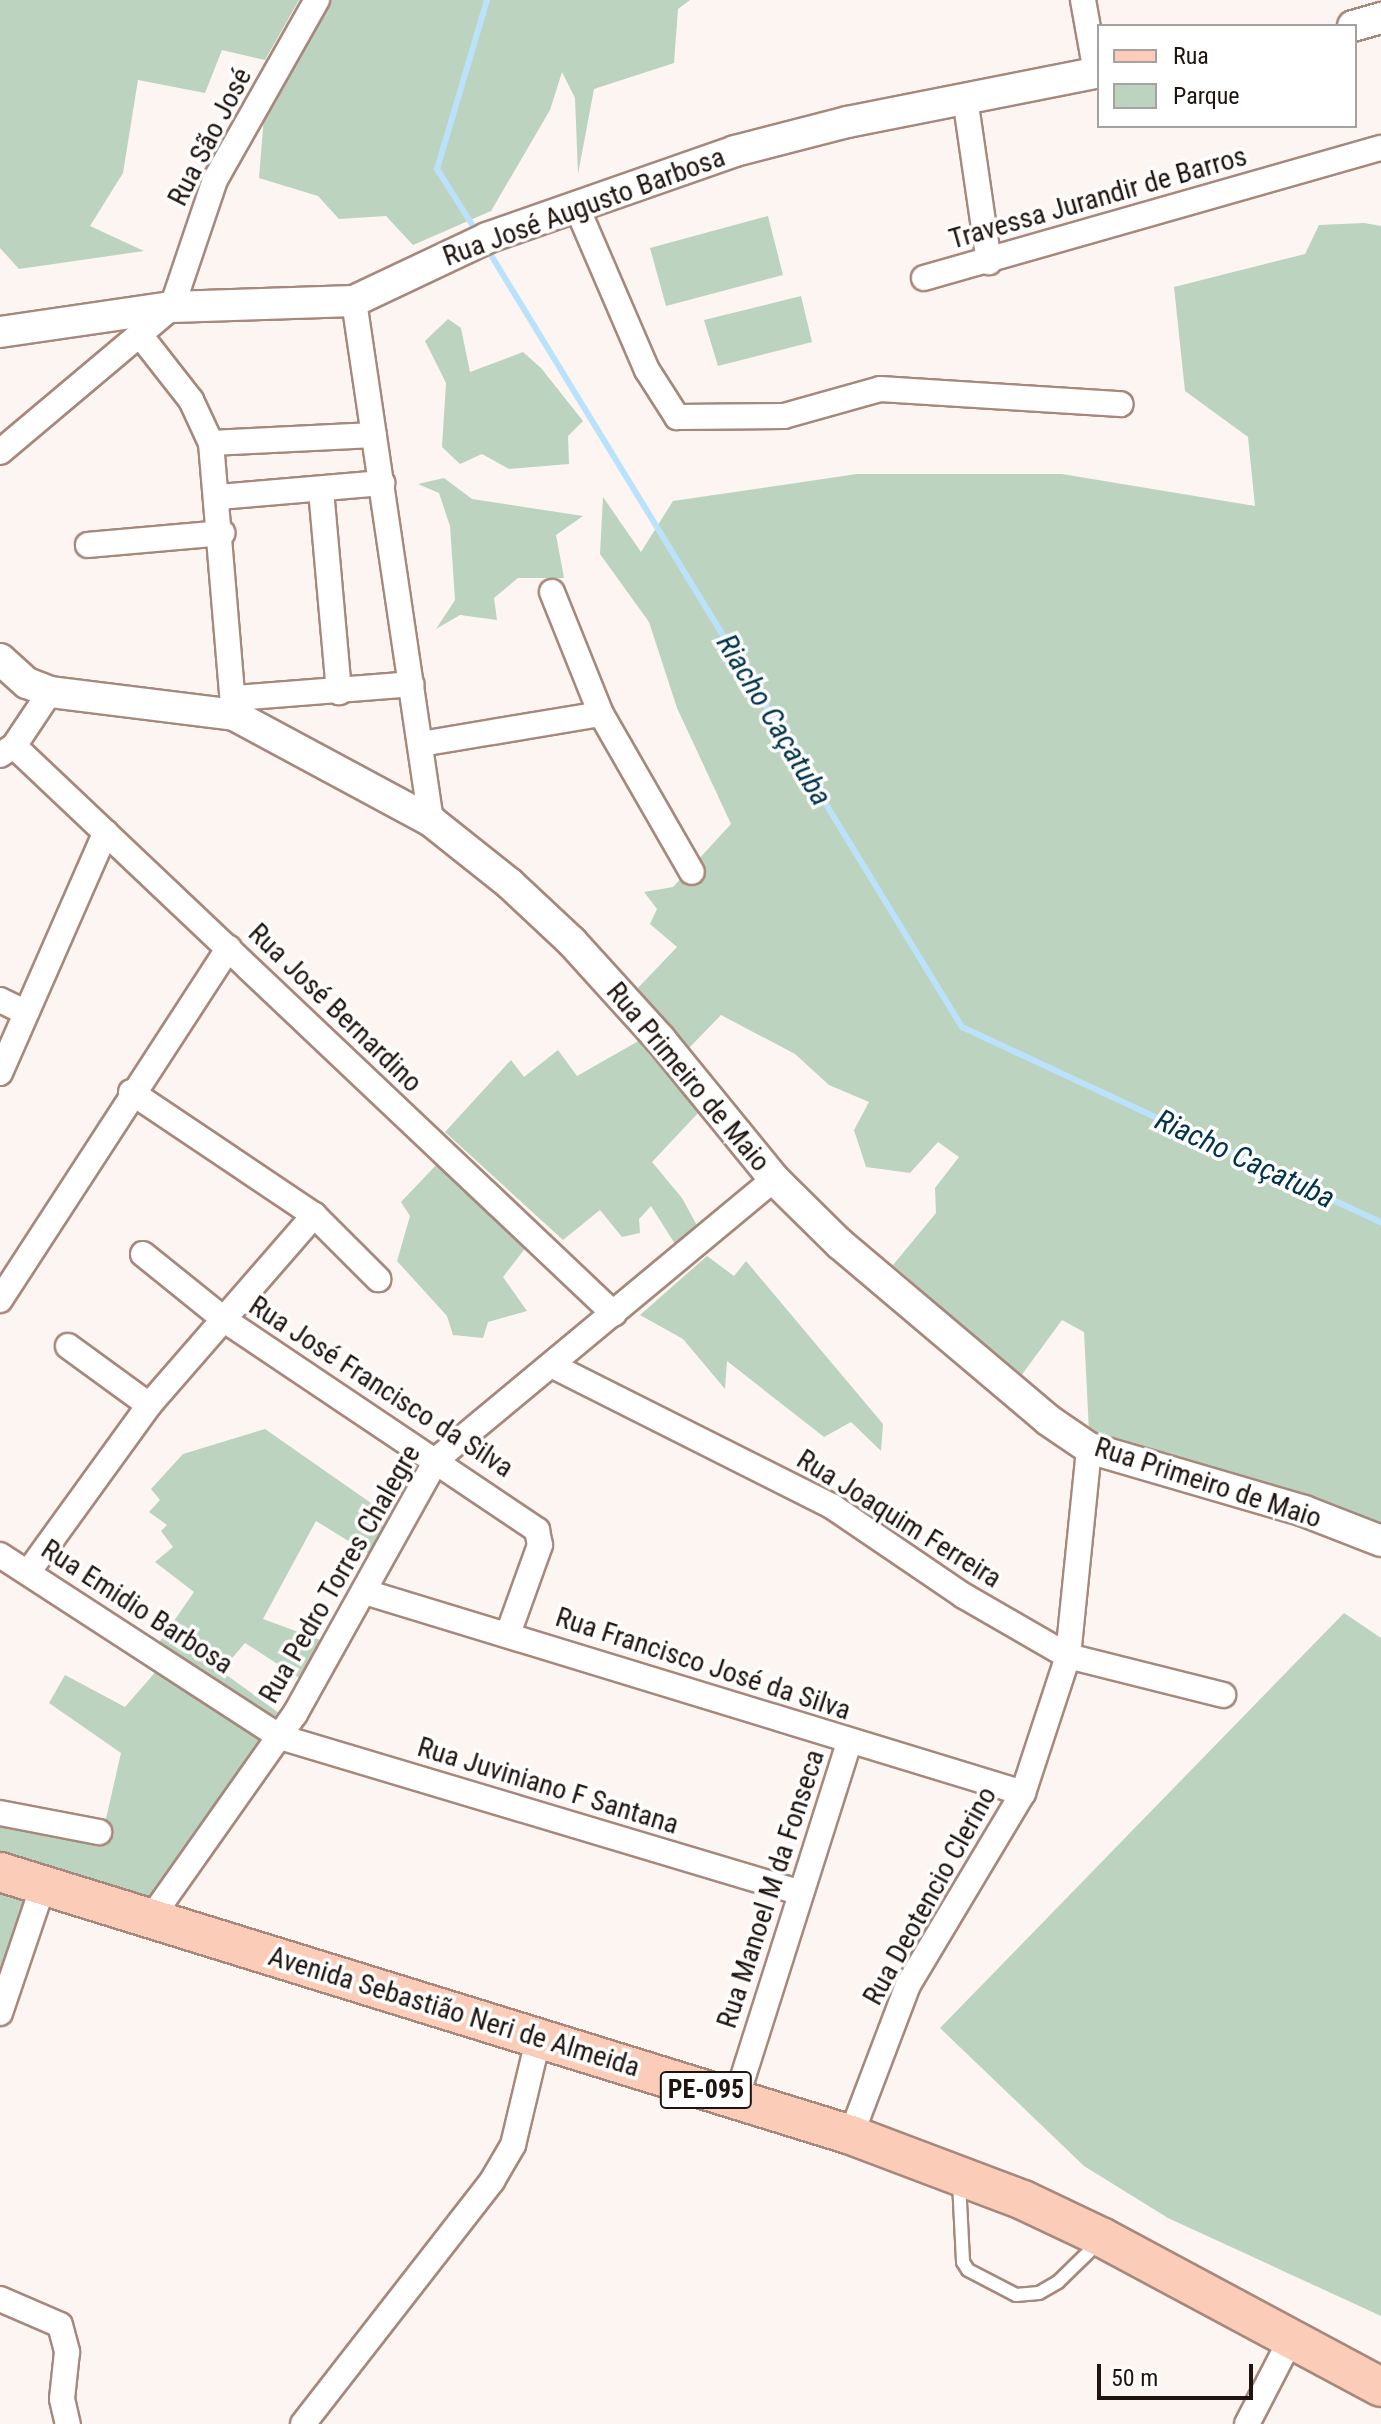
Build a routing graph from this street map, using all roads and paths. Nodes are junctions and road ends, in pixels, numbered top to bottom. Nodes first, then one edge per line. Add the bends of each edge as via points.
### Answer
1 (317, 0) edge
2 (1083, 0) edge
3 (1381, 18) edge
4 (1357, 25) edge
5 (1097, 72) edge
6 (965, 98) junction
7 (1381, 148) edge
8 (578, 210) junction
9 (989, 262) junction
10 (924, 278) dead end
11 (354, 301) junction
12 (172, 307) junction
13 (0, 332) edge
14 (140, 335) junction
15 (1121, 404) dead end
16 (374, 435) junction
17 (211, 443) junction
18 (0, 452) edge
19 (382, 483) junction
20 (321, 490) junction
21 (219, 497) junction
22 (222, 533) junction
23 (88, 545) dead end
24 (552, 592) dead end
25 (0, 659) edge
26 (411, 684) junction
27 (50, 692) junction
28 (339, 692) junction
29 (235, 707) junction
30 (601, 714) junction
31 (421, 744) junction
32 (7, 751) edge
33 (431, 821) junction
34 (106, 832) junction
35 (692, 872) dead end
36 (229, 948) junction
37 (0, 1000) edge
38 (25, 1012) junction
39 (0, 1073) edge
40 (131, 1092) junction
41 (774, 1179) junction
42 (314, 1215) junction
43 (143, 1254) dead end
44 (378, 1279) dead end
45 (0, 1300) edge
46 (614, 1314) junction
47 (226, 1321) junction
48 (68, 1346) dead end
49 (553, 1366) junction
50 (149, 1405) junction
51 (1089, 1448) junction
52 (437, 1459) junction
53 (1381, 1541) edge
54 (0, 1555) edge
55 (29, 1571) junction
56 (365, 1592) junction
57 (508, 1634) junction
58 (1068, 1656) junction
59 (1223, 1695) dead end
60 (280, 1737) junction
61 (849, 1742) junction
62 (1023, 1793) junction
63 (0, 1813) edge
64 (99, 1832) dead end
65 (0, 1872) edge
66 (43, 1886) junction
67 (798, 1892) junction
68 (151, 1918) junction
69 (0, 2013) edge
70 (538, 2040) junction
71 (736, 2099) junction
72 (851, 2135) junction
73 (959, 2176) junction
74 (1103, 2238) junction
75 (0, 2299) edge
76 (1292, 2337) junction
77 (1381, 2387) edge
78 (68, 2424) edge
79 (303, 2424) edge
80 (1247, 2424) edge

1 - 12 street, Rua São José via 215,180
2 - 5 street
3 - 4 street
5 - 6 street, Rua José Augusto Barbosa
6 - 8 street, Rua José Augusto Barbosa via 735,151
6 - 9 street
7 - 9 street, Travessa Jurandir de Barros
8 - 11 street, Rua José Augusto Barbosa via 487,238
8 - 15 street via 647,370 677,417 784,416 880,389
9 - 10 street, Travessa Jurandir de Barros
11 - 12 street
11 - 16 street
12 - 13 street
12 - 14 street
14 - 17 street via 191,400
14 - 18 street
16 - 17 street
16 - 19 street
17 - 21 street
19 - 20 street
19 - 26 street
20 - 21 street
20 - 28 street
21 - 22 street
22 - 23 street
22 - 29 street
24 - 30 street
25 - 27 street, Rua Primeiro de Maio via 14,674
26 - 28 street
26 - 31 street
27 - 29 street, Rua Primeiro de Maio
27 - 32 street
28 - 29 street
29 - 33 street, Rua Primeiro de Maio
30 - 31 street
30 - 35 street
31 - 33 street
32 - 34 street, Rua José Bernardino
33 - 41 street, Rua Primeiro de Maio via 572,942 660,1039
34 - 36 street, Rua José Bernardino
34 - 38 street
36 - 40 street
36 - 46 street, Rua José Bernardino
37 - 38 street
38 - 39 street
40 - 42 street
40 - 45 street
41 - 46 street, Rua Pedro Torres Chalegre
41 - 51 street, Rua Primeiro de Maio via 911,1305
42 - 44 street
42 - 47 street
43 - 47 street, Rua José Francisco da Silva
46 - 49 street, Rua Pedro Torres Chalegre
47 - 50 street
47 - 52 street, Rua José Francisco da Silva
48 - 50 street
49 - 52 street, Rua Pedro Torres Chalegre
49 - 58 street, Rua Joaquim Ferreira via 833,1507 964,1596
50 - 55 street
51 - 53 street, Rua Primeiro de Maio via 1304,1511
51 - 58 street, Rua Deotencio Clerino
52 - 56 street, Rua Pedro Torres Chalegre
52 - 57 street, Rua José Francisco da Silva via 519,1514 539,1534 540,1545
54 - 55 street, Rua Emidio Barbosa
55 - 60 street, Rua Emidio Barbosa
56 - 57 street, Rua Francisco José da Silva
56 - 60 street, Rua Pedro Torres Chalegre
57 - 61 street, Rua Francisco José da Silva
58 - 59 street, Rua Joaquim Ferreira
58 - 62 street, Rua Deotencio Clerino
60 - 67 street, Rua Juviniano F Santana
60 - 68 street, Rua Pedro Torres Chalegre
61 - 62 street, Rua Francisco José da Silva
61 - 67 street, Rua Manoel M da Fonseca
62 - 72 street, Rua Deotencio Clerino via 908,1985
63 - 64 street
65 - 66 main road, Avenida Sebastião Neri de Almeida / PE-095
66 - 68 main road, Avenida Sebastião Neri de Almeida / PE-095
66 - 69 street
67 - 71 street, Rua Manoel M da Fonseca
68 - 70 main road, Avenida Sebastião Neri de Almeida / PE-095
70 - 71 main road, Avenida Sebastião Neri de Almeida / PE-095
70 - 79 street via 513,2145 492,2181
71 - 72 main road, Avenida Sebastião Neri de Almeida / PE-095
72 - 73 main road, Avenida Sebastião Neri de Almeida / PE-095
73 - 74 main road, Avenida Sebastião Neri de Almeida / PE-095
73 - 74 lane via 963,2262 1016,2295 1039,2293 1058,2282
74 - 76 main road, Avenida Sebastião Neri de Almeida / PE-095
75 - 78 street via 60,2325 67,2352 62,2399
76 - 77 main road, Avenida Sebastião Neri de Almeida / PE-095
76 - 80 street

